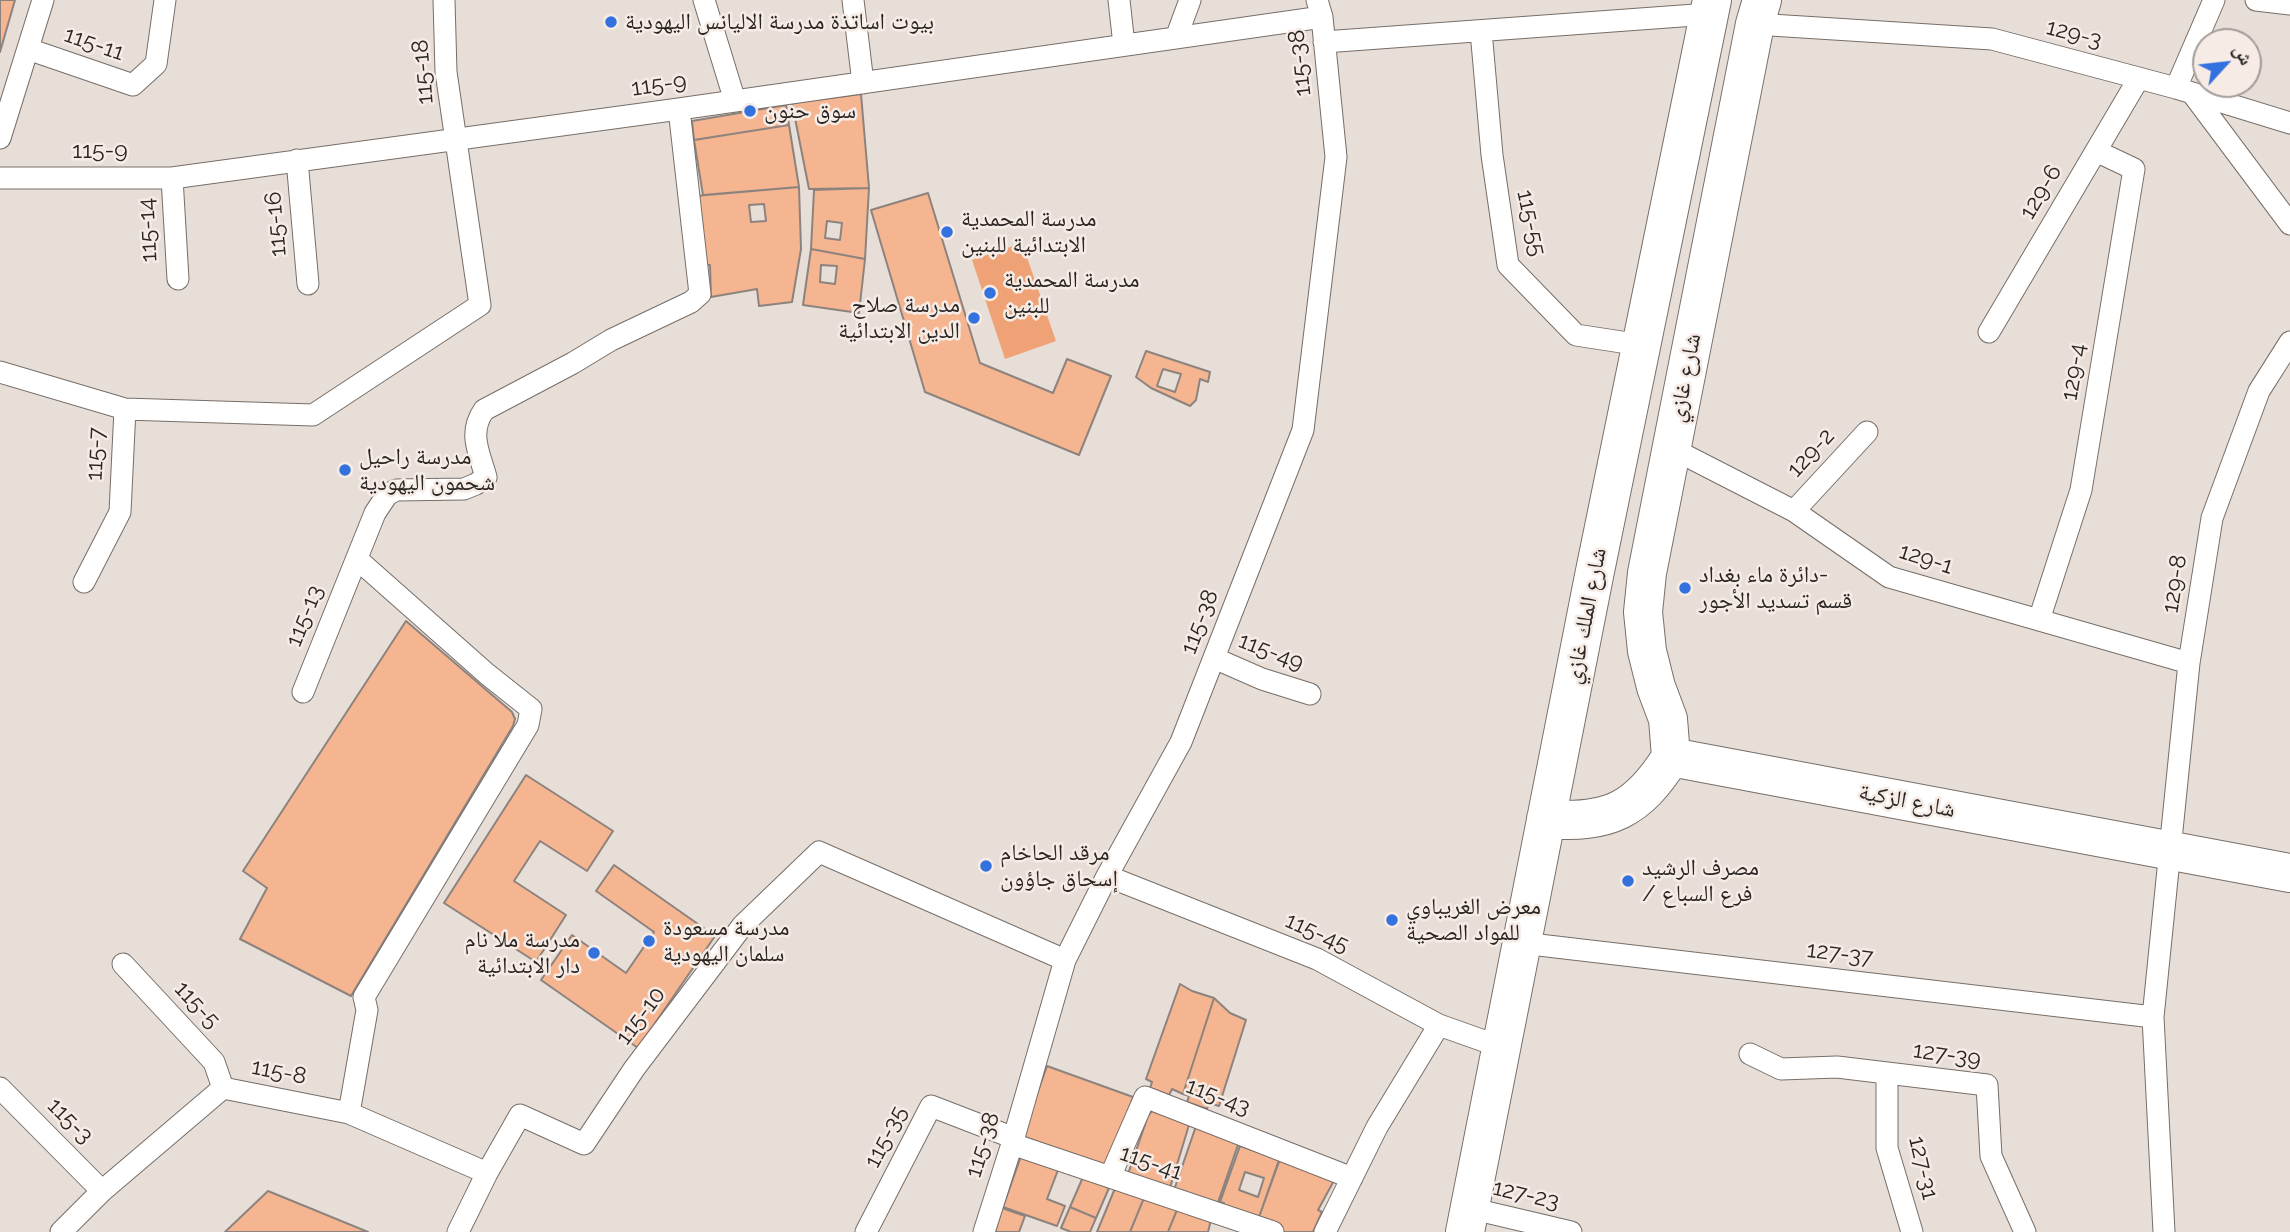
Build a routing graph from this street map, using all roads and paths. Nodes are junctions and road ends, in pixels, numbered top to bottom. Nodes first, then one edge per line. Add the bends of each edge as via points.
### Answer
1 (43, 0) edge
2 (165, 0) edge
3 (444, 0) edge
4 (704, 0) edge
5 (853, 0) edge
6 (1119, 0) edge
7 (1190, 0) edge
8 (2214, 0) edge
9 (2256, 0) edge
10 (2290, 4) edge
11 (1710, 7) edge
12 (1320, 9) edge
13 (1759, 12) edge
14 (1481, 31) junction
15 (1176, 38) junction
16 (1324, 42) junction
17 (1124, 46) junction
18 (28, 49) junction
19 (2138, 78) junction
20 (863, 83) junction
21 (2184, 90) junction
22 (734, 101) junction
23 (680, 109) junction
24 (2290, 123) edge
25 (0, 138) edge
26 (456, 139) junction
27 (2095, 151) junction
28 (297, 160) junction
29 (0, 178) edge
30 (172, 178) junction
31 (2290, 224) edge
32 (178, 279) dead end
33 (308, 284) dead end
34 (1989, 332) dead end
35 (2290, 342) edge
36 (1641, 345) junction
37 (0, 372) edge
38 (125, 409) junction
39 (1867, 432) dead end
40 (1671, 448) junction
41 (1794, 511) junction
42 (357, 559) junction
43 (84, 582) dead end
44 (2039, 620) junction
45 (1214, 658) junction
46 (2189, 663) junction
47 (303, 692) dead end
48 (1310, 694) dead end
49 (1671, 757) junction
50 (1546, 819) junction
51 (2170, 850) junction
52 (2290, 873) edge
53 (1107, 876) junction
54 (1522, 943) junction
55 (1065, 960) junction
56 (123, 964) dead end
57 (2153, 1017) junction
58 (1440, 1025) junction
59 (1501, 1047) junction
60 (1750, 1054) dead end
61 (1887, 1073) junction
62 (223, 1087) junction
63 (0, 1088) edge
64 (349, 1113) junction
65 (1013, 1141) junction
66 (487, 1173) junction
67 (1110, 1177) junction
68 (1352, 1178) junction
69 (102, 1191) junction
70 (1467, 1220) edge
71 (1224, 1224) edge
72 (61, 1232) edge
73 (458, 1232) edge
74 (866, 1232) edge
75 (984, 1232) edge
76 (1273, 1232) edge
77 (1325, 1232) edge
78 (1571, 1232) edge
79 (1912, 1232) edge
80 (2025, 1232) edge
81 (2164, 1232) edge

1 - 18 lane
2 - 18 lane, 115-11 via 156,64 133,85
3 - 26 lane, 115-18 via 446,72
4 - 22 lane
5 - 20 lane
6 - 17 lane
7 - 15 lane
8 - 21 lane
9 - 10 lane
11 - 14 lane
11 - 36 street, شارع الملك غازي
12 - 15 lane, 115-9
12 - 16 lane, 115-38
13 - 19 lane, 129-3 via 1992,39
13 - 40 street, شارع غازي
14 - 16 lane
14 - 36 lane, 115-55 via 1508,265 1576,335
15 - 17 lane, 115-9
16 - 45 lane, 115-38 via 1336,157 1303,430
17 - 20 lane, 115-9
18 - 25 lane
19 - 21 lane, 129-3
19 - 27 lane, 129-6
20 - 22 lane, 115-9
21 - 24 lane, 129-3
21 - 31 lane
22 - 23 lane, 115-9
23 - 26 lane, 115-9
23 - 42 lane, 115-13 via 700,293 691,302 484,410 474,433 486,477 464,489 396,490 387,495
26 - 28 lane, 115-9
26 - 38 lane, 115-18 via 480,305 313,415
27 - 34 lane, 129-6
27 - 44 lane, 129-4 via 2134,169 2081,490
28 - 30 lane, 115-9
28 - 33 lane, 115-16
29 - 30 lane, 115-9
30 - 32 lane, 115-14
35 - 46 lane, 129-8 via 2259,391 2212,518
36 - 50 street, شارع الملك غازي
37 - 38 lane, 115-7
38 - 43 lane, 115-7 via 120,512
39 - 41 lane, 129-2
40 - 41 lane, 129-1
40 - 49 street, شارع غازي via 1643,612 1647,651 1668,719
41 - 44 lane, 129-1 via 1889,578
42 - 47 lane, 115-13
42 - 64 lane via 531,709 528,725 365,997 368,1010
44 - 46 lane, 129-1
45 - 48 lane, 115-49
45 - 53 lane, 115-38 via 1181,742
46 - 51 lane, 129-8
49 - 50 street via 1655,782 1633,802 1606,816 1577,821
49 - 51 street, شارع الزكية
50 - 54 street, شارع الملك غازي
51 - 52 street, شارع الزكية
51 - 57 lane
53 - 55 lane, 115-38
53 - 58 lane, 115-45 via 1317,959
54 - 57 lane, 127-37
54 - 59 street, شارع الملك غازي
55 - 65 lane, 115-38
55 - 66 lane, 115-10 via 819,852 743,925 634,1069 584,1144 520,1115
56 - 62 lane, 115-5 via 214,1062
57 - 81 lane
58 - 59 lane, 115-45
58 - 68 lane
59 - 70 street, شارع الملك غازي
60 - 61 lane, 127-39 via 1781,1069 1836,1067
61 - 79 lane, 127-31 via 1887,1147
61 - 80 lane, 127-39 via 1987,1085 1991,1156
62 - 64 lane, 115-8
62 - 69 lane, 115-8
63 - 69 lane, 115-3
64 - 66 lane, 115-8
65 - 67 lane, 115-41
65 - 74 lane, 115-35 via 931,1106
65 - 75 lane, 115-38
66 - 73 lane, 115-10
67 - 68 lane, 115-43 via 1145,1097
67 - 71 lane, 115-41
68 - 77 lane
69 - 72 lane, 115-8
70 - 78 lane, 127-23
71 - 76 lane, 115-41

